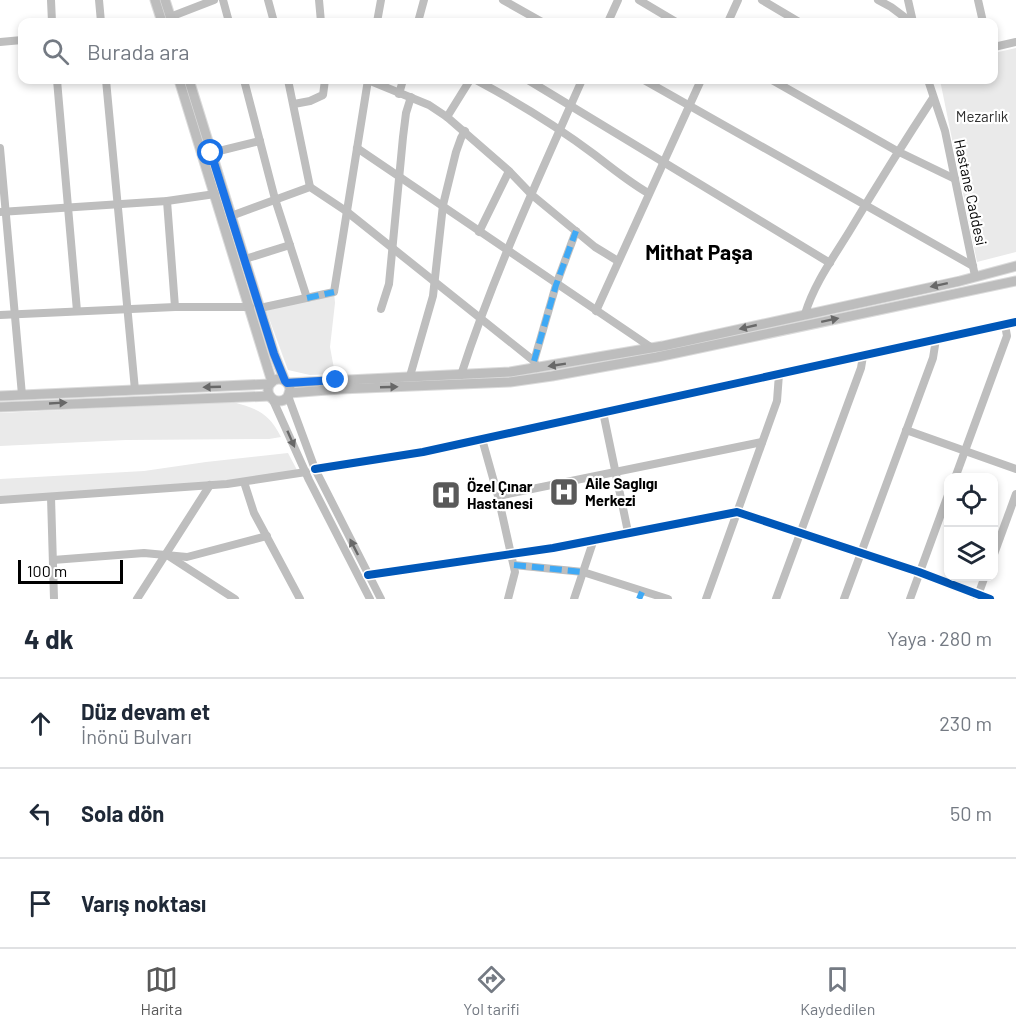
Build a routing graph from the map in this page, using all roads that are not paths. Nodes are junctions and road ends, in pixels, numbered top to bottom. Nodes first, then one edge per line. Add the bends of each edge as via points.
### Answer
1 (51, 0) edge
2 (99, 0) edge
3 (155, 0) edge
4 (165, 0) edge
5 (214, 0) edge
6 (222, 0) edge
7 (268, 0) edge
8 (319, 0) edge
9 (381, 0) edge
10 (424, 0) edge
11 (503, 0) edge
12 (606, 0) edge
13 (639, 0) edge
14 (738, 0) edge
15 (762, 0) edge
16 (878, 0) edge
17 (908, 0) edge
18 (978, 0) edge
19 (617, 3) edge
20 (52, 18) edge
21 (101, 18) edge
22 (166, 18) edge
23 (168, 18) edge
24 (175, 18) edge
25 (228, 18) edge
26 (273, 18) edge
27 (321, 18) edge
28 (378, 18) edge
29 (420, 18) edge
30 (535, 18) edge
31 (610, 18) edge
32 (669, 18) edge
33 (730, 18) edge
34 (792, 18) edge
35 (906, 18) edge
36 (911, 18) edge
37 (982, 18) edge
38 (18, 40) edge
39 (0, 42) edge
40 (1016, 42) edge
41 (998, 46) edge
42 (57, 84) edge
43 (106, 84) edge
44 (180, 84) edge
45 (190, 84) edge
46 (245, 84) edge
47 (289, 84) edge
48 (324, 84) edge
49 (367, 84) edge
50 (377, 84) edge
51 (402, 84) edge
52 (468, 84) edge
53 (484, 84) edge
54 (534, 84) edge
55 (580, 84) edge
56 (651, 84) edge
57 (699, 84) edge
58 (779, 84) edge
59 (929, 84) edge
60 (399, 94) junction
61 (411, 97) junction
62 (933, 98) junction
63 (294, 104) junction
64 (688, 104) junction
65 (570, 107) junction
66 (447, 117) junction
67 (559, 130) junction
68 (465, 131) junction
69 (260, 141) junction
70 (0, 148) edge
71 (357, 148) junction
72 (897, 151) junction
73 (211, 153) junction
74 (663, 160) junction
75 (509, 171) junction
76 (400, 177) junction
77 (954, 179) junction
78 (310, 187) junction
79 (648, 193) junction
80 (215, 194) junction
81 (532, 195) junction
82 (275, 199) junction
83 (167, 201) junction
84 (118, 205) junction
85 (444, 205) junction
86 (865, 205) junction
87 (67, 208) junction
88 (346, 211) junction
89 (3, 212) edge
90 (231, 216) junction
91 (576, 231) junction
92 (479, 232) junction
93 (290, 245) junction
94 (393, 247) junction
95 (506, 251) junction
96 (245, 259) junction
97 (618, 261) junction
98 (830, 263) junction
99 (1016, 266) edge
100 (974, 271) junction
101 (991, 272) junction
102 (435, 281) junction
103 (1016, 281) edge
104 (556, 285) junction
105 (996, 285) junction
106 (307, 297) junction
107 (175, 307) junction
108 (255, 307) junction
109 (128, 309) junction
110 (381, 309) dead end
111 (77, 311) junction
112 (596, 311) junction
113 (805, 314) junction
114 (0, 315) edge
115 (15, 315) junction
116 (480, 318) junction
117 (1016, 322) edge
118 (1005, 324) junction
119 (936, 339) junction
120 (652, 348) junction
121 (863, 356) junction
122 (535, 365) junction
123 (779, 374) junction
124 (461, 375) junction
125 (410, 376) junction
126 (286, 382) junction
127 (271, 383) junction
128 (135, 390) junction
129 (22, 395) junction
130 (288, 395) junction
131 (0, 396) edge
132 (271, 397) junction
133 (0, 406) edge
134 (603, 412) junction
135 (906, 430) junction
136 (482, 439) junction
137 (762, 442) junction
138 (965, 451) junction
139 (315, 469) junction
140 (1016, 469) edge
141 (615, 471) junction
142 (306, 472) junction
143 (957, 473) edge
144 (244, 482) junction
145 (210, 485) junction
146 (1016, 494) edge
147 (498, 496) junction
148 (51, 497) junction
149 (0, 500) edge
150 (944, 506) edge
151 (737, 512) junction
152 (628, 532) junction
153 (799, 533) junction
154 (267, 536) junction
155 (594, 539) junction
156 (998, 541) edge
157 (165, 554) junction
158 (512, 554) junction
159 (861, 554) junction
160 (53, 560) junction
161 (514, 565) junction
162 (584, 572) junction
163 (919, 572) junction
164 (368, 575) junction
165 (983, 581) edge
166 (641, 595) edge
167 (977, 597) edge
168 (54, 599) edge
169 (137, 599) edge
170 (235, 599) edge
171 (300, 599) edge
172 (370, 599) edge
173 (381, 599) edge
174 (508, 599) edge
175 (574, 599) edge
176 (668, 599) edge
177 (706, 599) edge
178 (776, 599) edge
179 (844, 599) edge
180 (910, 599) edge
181 (990, 599) edge

1 - 20 street
2 - 21 street
3 - 22 main road
4 - 23 main road
5 - 24 street
6 - 25 street
7 - 26 street
8 - 27 street
9 - 28 street
10 - 29 street
11 - 30 street
12 - 19 street
13 - 32 street
14 - 33 street
15 - 34 street
16 - 35 street
17 - 36 street
18 - 37 street
19 - 31 street
38 - 39 street
40 - 41 street
42 - 87 street
43 - 84 street
44 - 80 main road
45 - 73 main road
46 - 69 street
47 - 63 street
48 - 63 street via 323,95
49 - 71 street
50 - 60 street
51 - 60 street
52 - 66 street
53 - 67 street
54 - 65 street
55 - 65 street
56 - 64 street
57 - 64 street
58 - 72 street
59 - 62 street, Hastane Caddesi
60 - 61 street
61 - 66 street
61 - 76 street
62 - 72 street
62 - 77 street, Hastane Caddesi via 945,131
63 - 78 street
64 - 74 street
64 - 86 street
65 - 67 street
65 - 74 street
66 - 68 street
67 - 79 street
67 - 81 street
68 - 75 street
68 - 85 street
69 - 73 street
69 - 82 street
70 - 89 street
71 - 76 street
71 - 88 street
72 - 77 street
72 - 86 street
73 - 90 main road
74 - 79 street
74 - 98 street
75 - 81 street
75 - 92 street
76 - 85 street
76 - 94 street
77 - 100 street, Hastane Caddesi
78 - 82 street
78 - 88 street
79 - 97 street
80 - 83 street
80 - 108 main road
81 - 91 street
81 - 95 street
82 - 90 street
82 - 93 street
83 - 84 street
83 - 107 street
84 - 87 street
84 - 109 street
85 - 92 street
85 - 102 street
86 - 98 street
86 - 100 street
87 - 89 street
87 - 111 street
88 - 94 street
88 - 106 street via 334,292
89 - 115 street
90 - 96 main road
91 - 97 street
91 - 104 street
92 - 95 street
93 - 96 street
93 - 106 street
94 - 102 street
94 - 110 street via 389,284
95 - 104 street
95 - 116 street
96 - 108 main road
97 - 112 street
98 - 113 street
99 - 101 main road
100 - 101 main road
100 -> 113 main road via 960,281
101 - 105 main road via 989,279
102 - 116 street
102 - 125 street
103 - 105 main road
104 - 112 street
104 - 122 street
130 -> 105 main road via 552,376
106 - 108 street
107 - 108 street
107 - 109 street
108 - 126 main road
108 - 127 main road
109 - 111 street
109 - 128 street
111 - 115 street
112 - 120 street
113 -> 120 main road
114 - 115 street
115 - 129 street
116 - 122 street
116 - 124 street
117 - 118 street
118 - 119 street
118 - 138 street via 1007,336
119 - 121 street
119 - 135 street via 933,358
120 -> 122 main road
121 - 123 street
121 - 153 street
122 - 124 main road via 510,372
123 - 134 street
123 - 137 street via 777,401
124 - 125 main road
125 - 126 main road
126 - 127 main road via 278,379
126 - 130 main road
127 -> 128 main road
127 - 132 main road
128 - 129 main road
129 - 131 main road
130 - 132 main road via 279,401
130 - 139 street
133 -> 132 main road
132 -> 142 street
134 - 136 street
134 - 141 street
135 - 138 street
135 - 159 street
136 - 139 street
136 - 147 street
137 - 141 street
137 - 151 street
138 - 140 street
138 - 143 street
164 -> 139 street
141 - 147 street
141 - 152 street
142 - 144 street
142 - 172 street
144 - 145 street
144 - 154 street
145 - 148 street
145 - 157 street
146 - 156 street
147 - 158 street
148 - 149 street
148 - 160 street
150 - 163 street
151 - 152 street
151 - 153 street
151 - 177 street
152 - 155 street
153 - 159 street
153 - 178 street
154 - 157 street via 187,557
154 - 171 street
155 - 158 street
155 - 162 street
157 - 160 street
157 - 169 street
157 - 170 street
158 - 161 street
158 - 164 street
159 - 163 street
159 - 179 street
160 - 168 street
161 - 162 street
161 - 174 street
162 - 166 street
162 - 175 street
163 - 167 street
163 - 180 street
164 - 173 street
165 - 167 street
166 - 176 street
167 - 181 street

